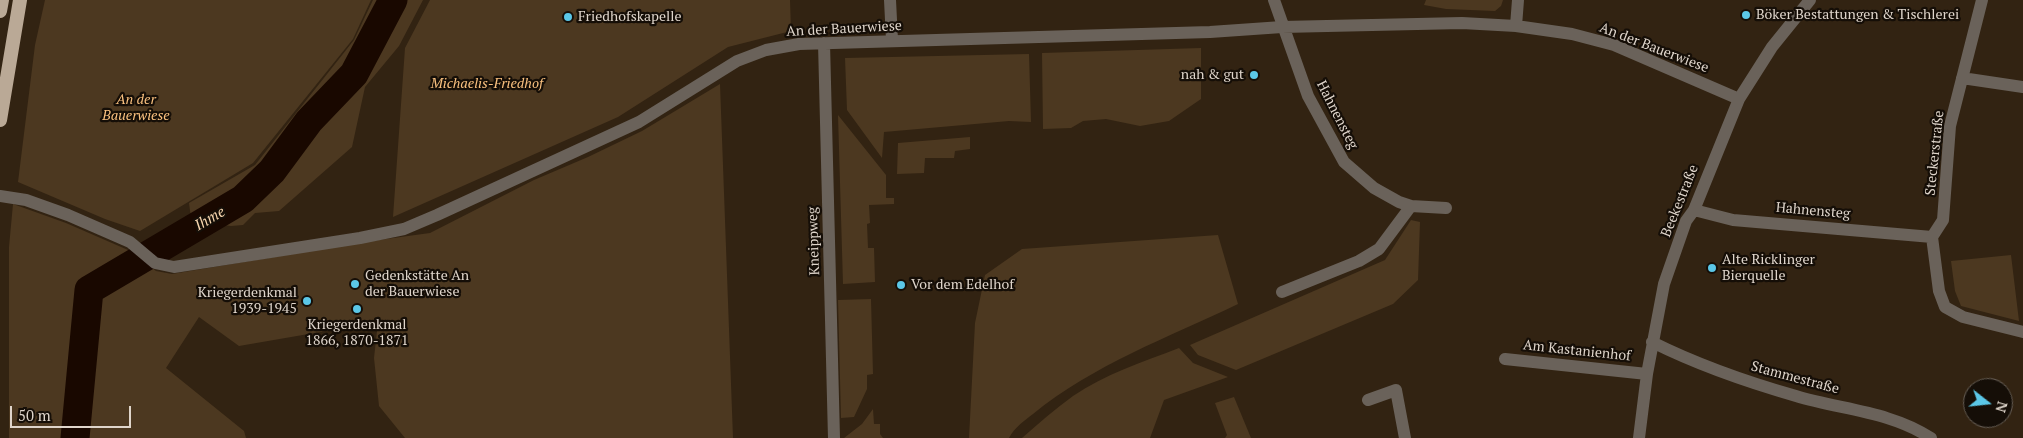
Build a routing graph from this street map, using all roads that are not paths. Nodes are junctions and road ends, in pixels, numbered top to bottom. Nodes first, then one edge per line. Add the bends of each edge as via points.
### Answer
1 (2, 0) edge
2 (20, 0) edge
3 (890, 0) edge
4 (1274, 0) edge
5 (1518, 0) edge
6 (1810, 0) edge
7 (1982, 0) edge
8 (0, 11) edge
9 (1516, 26) junction
10 (1282, 27) junction
11 (892, 40) junction
12 (824, 43) junction
13 (1962, 78) junction
14 (2023, 87) edge
15 (1739, 99) junction
16 (0, 120) edge
17 (0, 196) edge
18 (1411, 206) junction
19 (1446, 208) dead end
20 (1694, 210) junction
21 (1932, 237) junction
22 (1282, 292) dead end
23 (2023, 332) edge
24 (1652, 342) junction
25 (1505, 359) dead end
26 (1647, 374) junction
27 (1368, 400) dead end
28 (834, 438) edge
29 (1405, 438) edge
30 (1639, 438) edge
31 (1931, 438) edge

1 - 8 highway
2 - 16 highway
3 - 11 street
4 - 10 street, Hahnensteg
5 - 9 street
6 - 15 street, Beekestraße via 1772,47
7 - 13 street, Steckerstraße
9 - 10 street, An der Bauerwiese via 1462,23
9 - 15 street, An der Bauerwiese via 1572,34 1614,45
10 - 11 street, An der Bauerwiese via 1210,32
10 - 18 street, Hahnensteg via 1308,96 1344,162 1374,188
11 - 12 street, An der Bauerwiese
12 - 17 street, An der Bauerwiese via 766,50 737,61 639,122 404,229 351,239 174,267 155,263 130,242 68,215 26,200
12 - 28 street, Kneippweg
13 - 14 street
13 - 21 street, Steckerstraße via 1950,126 1943,220
15 - 20 street, Beekestraße
18 - 19 street, Hahnensteg
18 - 22 street via 1378,249
20 - 21 street, Hahnensteg via 1733,220
20 - 24 street, Beekestraße via 1686,221 1664,284
21 - 23 street via 1939,291 1945,307 1963,317
24 - 26 street, Beekestraße
24 - 31 street, Stammestraße via 1710,369 1797,397 1872,412 1906,424
25 - 26 street, Am Kastanienhof
26 - 30 street, Beekestraße
27 - 29 street via 1396,390

